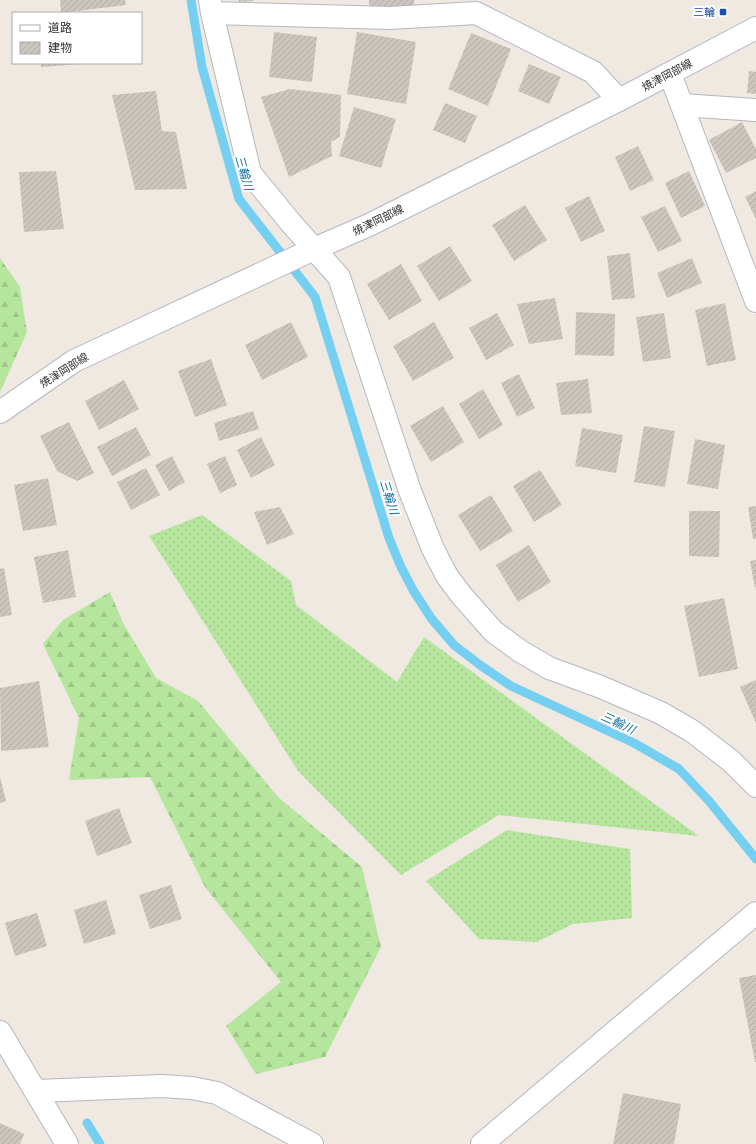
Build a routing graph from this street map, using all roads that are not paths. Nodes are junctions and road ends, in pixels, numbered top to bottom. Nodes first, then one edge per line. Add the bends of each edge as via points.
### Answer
1 (211, 6) edge
2 (756, 28) edge
3 (670, 74) junction
4 (619, 100) junction
5 (682, 105) junction
6 (756, 110) edge
7 (314, 249) junction
8 (756, 301) edge
9 (0, 412) edge
10 (756, 786) edge
11 (756, 912) edge
12 (0, 1032) edge
13 (36, 1091) junction
14 (67, 1144) edge
15 (312, 1144) edge
16 (482, 1144) edge

1 - 4 street via 390,18 476,13 593,72
1 - 7 street via 250,173
2 - 3 street, 焼津岡部線
3 - 4 street, 焼津岡部線
3 - 5 street
4 - 7 street, 焼津岡部線 via 376,221
5 - 6 street
5 - 8 street
7 - 9 street, 焼津岡部線 via 74,361
7 - 10 street via 339,278 421,520 447,576 462,596 494,632 520,651 549,668 661,713 692,731 731,761
11 - 16 street
12 - 13 street
13 - 14 street
13 - 15 street via 162,1086 192,1088 217,1093

